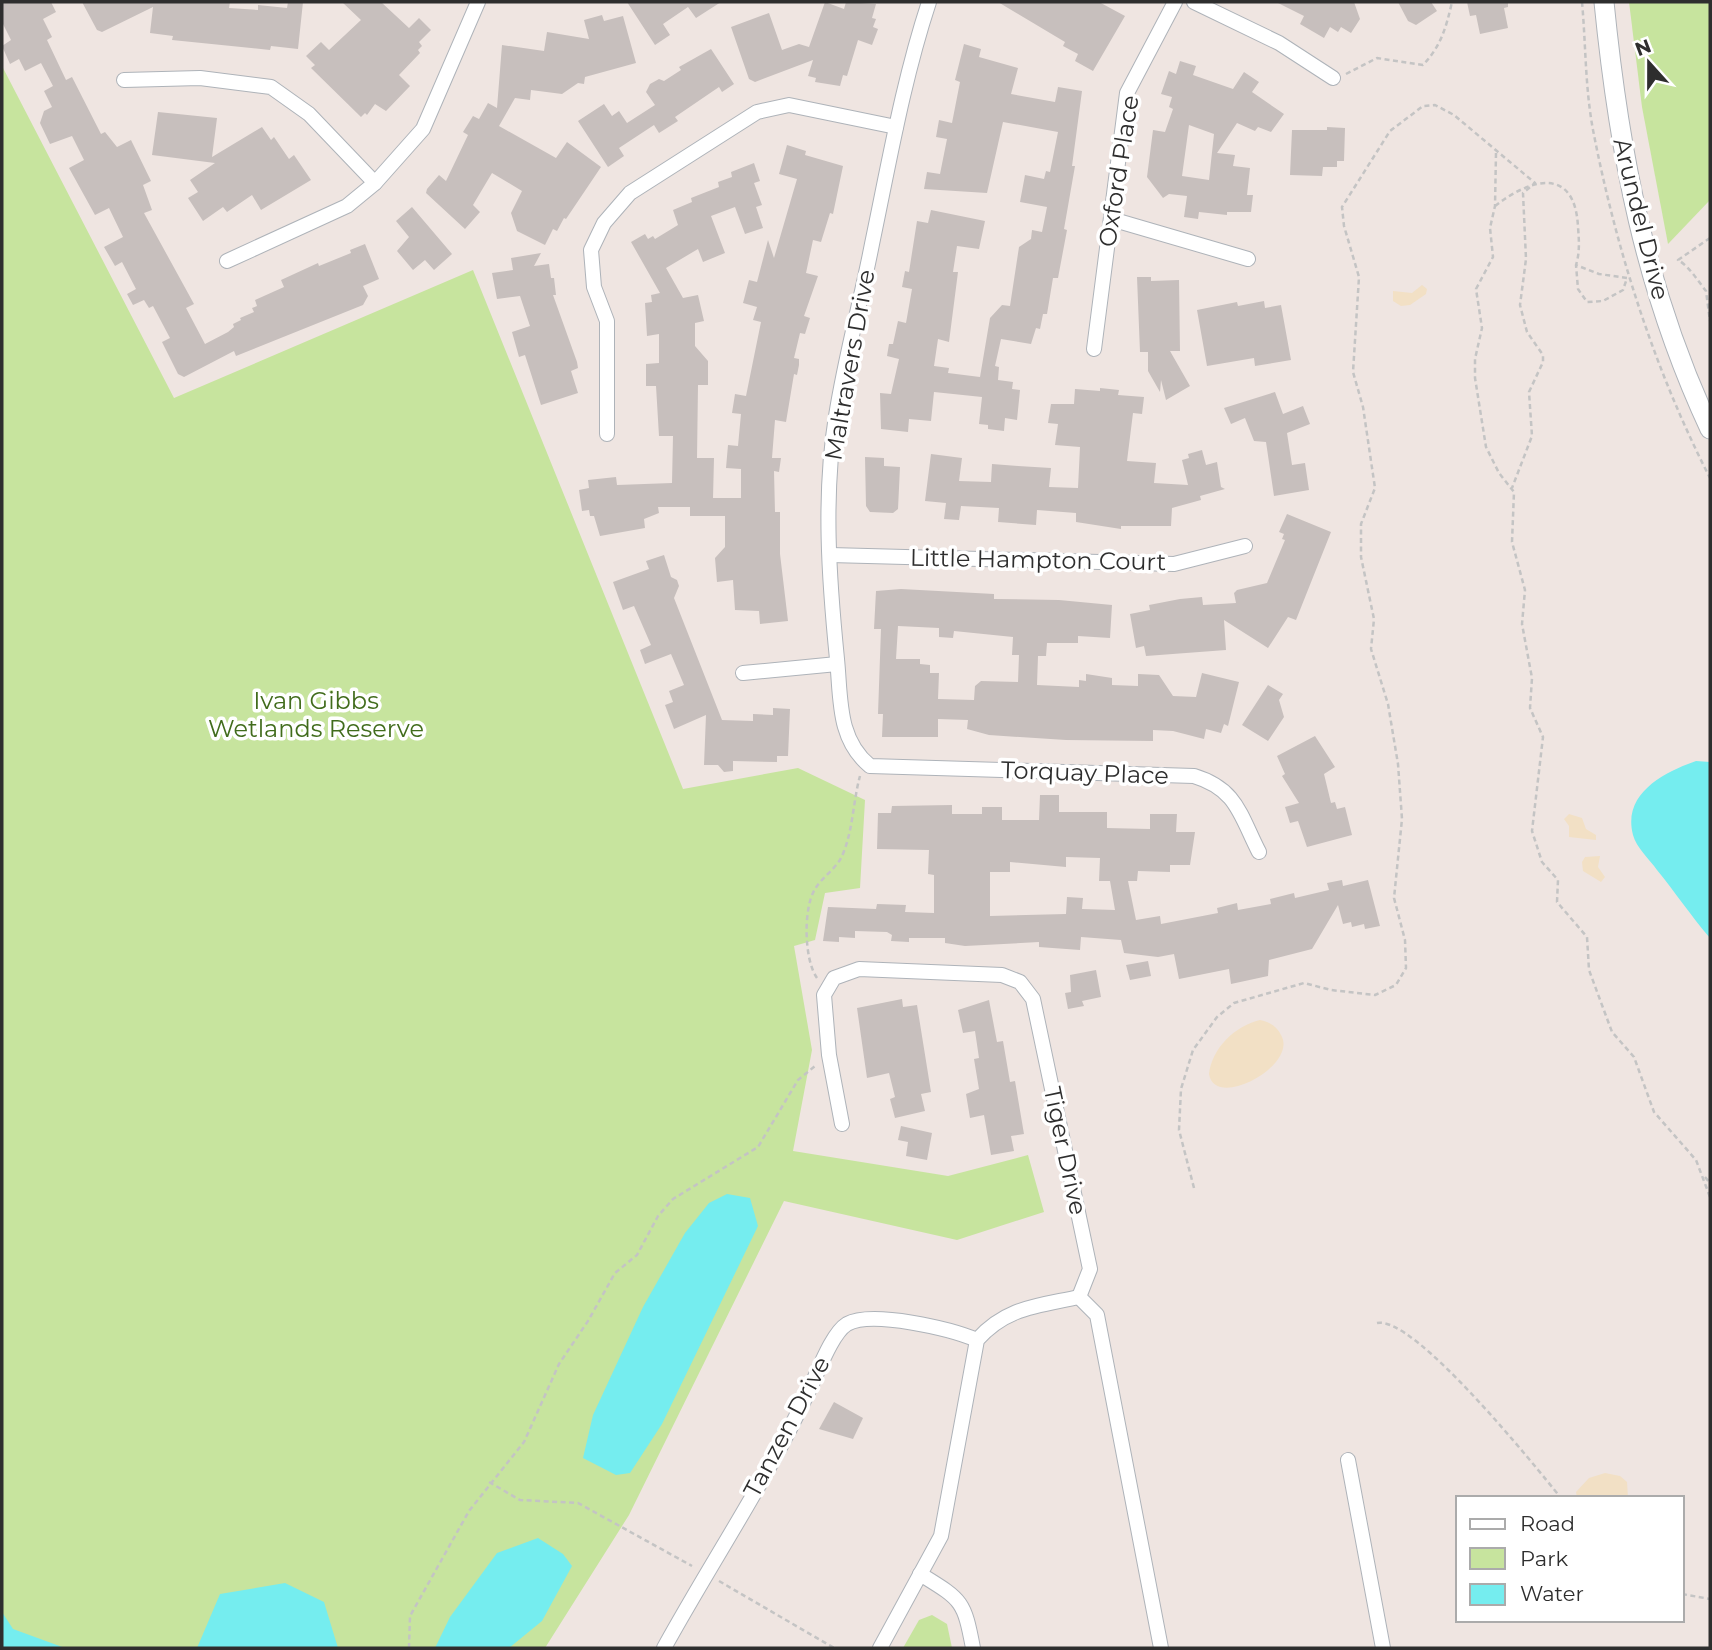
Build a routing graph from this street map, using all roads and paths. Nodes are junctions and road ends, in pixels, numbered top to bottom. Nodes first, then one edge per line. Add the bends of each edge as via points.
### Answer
1 (478, 2) edge
2 (929, 2) edge
3 (1175, 2) edge
4 (1194, 2) edge
5 (1452, 2) edge
6 (1604, 2) edge
7 (1333, 78) joint
8 (124, 80) dead end
9 (896, 127) junction
10 (1496, 151) junction
11 (375, 183) junction
12 (1535, 183) junction
13 (1495, 206) junction
14 (1111, 219) junction
15 (1710, 238) edge
16 (1248, 259) dead end
17 (227, 261) dead end
18 (1576, 265) junction
19 (1710, 321) edge
20 (1094, 349) dead end
21 (1710, 429) edge
22 (607, 434) dead end
23 (1512, 488) junction
24 (1245, 546) dead end
25 (830, 555) junction
26 (837, 664) junction
27 (743, 673) dead end
28 (870, 766) junction
29 (1259, 852) dead end
30 (824, 995) junction
31 (829, 1055) junction
32 (842, 1124) dead end
33 (1703, 1174) junction
34 (1710, 1183) edge
35 (1194, 1188) dead end
36 (1710, 1197) edge
37 (1079, 1297) junction
38 (1377, 1323) dead end
39 (977, 1340) junction
40 (1348, 1460) dead end
41 (489, 1482) junction
42 (1559, 1496) edge
43 (705, 1573) junction
44 (920, 1574) junction
45 (1684, 1594) edge
46 (1710, 1599) edge
47 (409, 1648) edge
48 (664, 1648) edge
49 (834, 1648) edge
50 (880, 1648) edge
51 (974, 1648) edge
52 (1161, 1648) edge
53 (1383, 1648) edge

1 - 11 street via 424,129
2 - 9 street, Maltravers Drive
3 - 14 street, Oxford Place via 1128,93
4 - 7 street via 1279,43
5 - 7 path via 1438,50 1423,65 1377,58
6 - 21 main road, Arundel Drive via 1630,193 1668,323
8 - 11 street via 200,78 271,88 309,114
9 - 22 street via 789,105 757,112 630,192 604,223 592,250 594,287 607,321
9 - 25 street, Maltravers Drive via 836,416
10 - 12 path
10 - 13 path
10 - 35 path via 1444,108 1423,106 1390,131 1342,207 1359,277 1353,363 1375,488 1361,524 1361,557 1374,619 1371,649 1392,723 1398,764 1402,820 1394,898 1405,940 1406,968 1396,985 1375,995 1304,983 1234,1003 1217,1017 1193,1049 1181,1089 1179,1130
11 - 17 street via 347,206
12 - 13 path
12 - 18 path via 1555,184 1570,192 1577,210
12 - 23 path via 1523,193 1526,259 1520,305 1527,332 1543,362 1529,392 1532,436
13 - 23 path via 1490,228 1493,257 1476,289 1482,328 1475,378 1486,447
14 - 16 street
14 - 20 street, Oxford Place
15 - 19 path via 1678,260 1706,291
18 - 18 path via 1627,278 1623,290 1603,301 1587,302 1578,289
23 - 33 path via 1513,542 1525,590 1522,624 1532,678 1530,708 1544,737 1533,820 1536,850 1558,880 1557,902 1587,937 1589,970 1612,1032 1639,1067 1654,1112
24 - 25 street, Little Hampton Court via 1174,564
25 - 26 street, Maltravers Drive
26 - 27 street
26 - 28 street, Maltravers Drive via 844,732 857,756
28 - 29 street, Torquay Place via 1195,776 1217,783 1232,799
28 - 30 path via 859,776 842,856 815,889 809,906 810,969
30 - 31 street
30 - 37 street, Tiger Drive via 834,978 859,969 1002,975 1020,982 1032,999 1090,1269
31 - 32 street
31 - 41 path via 798,1080 758,1147 673,1199 657,1216 637,1255 615,1273 558,1364 524,1442
33 - 34 path
33 - 36 path
37 - 39 street via 1011,1312
37 - 52 street via 1097,1315
38 - 42 path via 1396,1325 1455,1375
39 - 43 street, Tanzen Drive via 955,1331 869,1318 846,1325 830,1348 789,1434
39 - 44 street via 941,1536
40 - 53 street
41 - 43 path via 520,1500 578,1503
41 - 47 path via 410,1616
43 - 48 street, Tanzen Drive
43 - 49 path
44 - 50 street
44 - 51 street via 956,1596 966,1611
45 - 46 path

